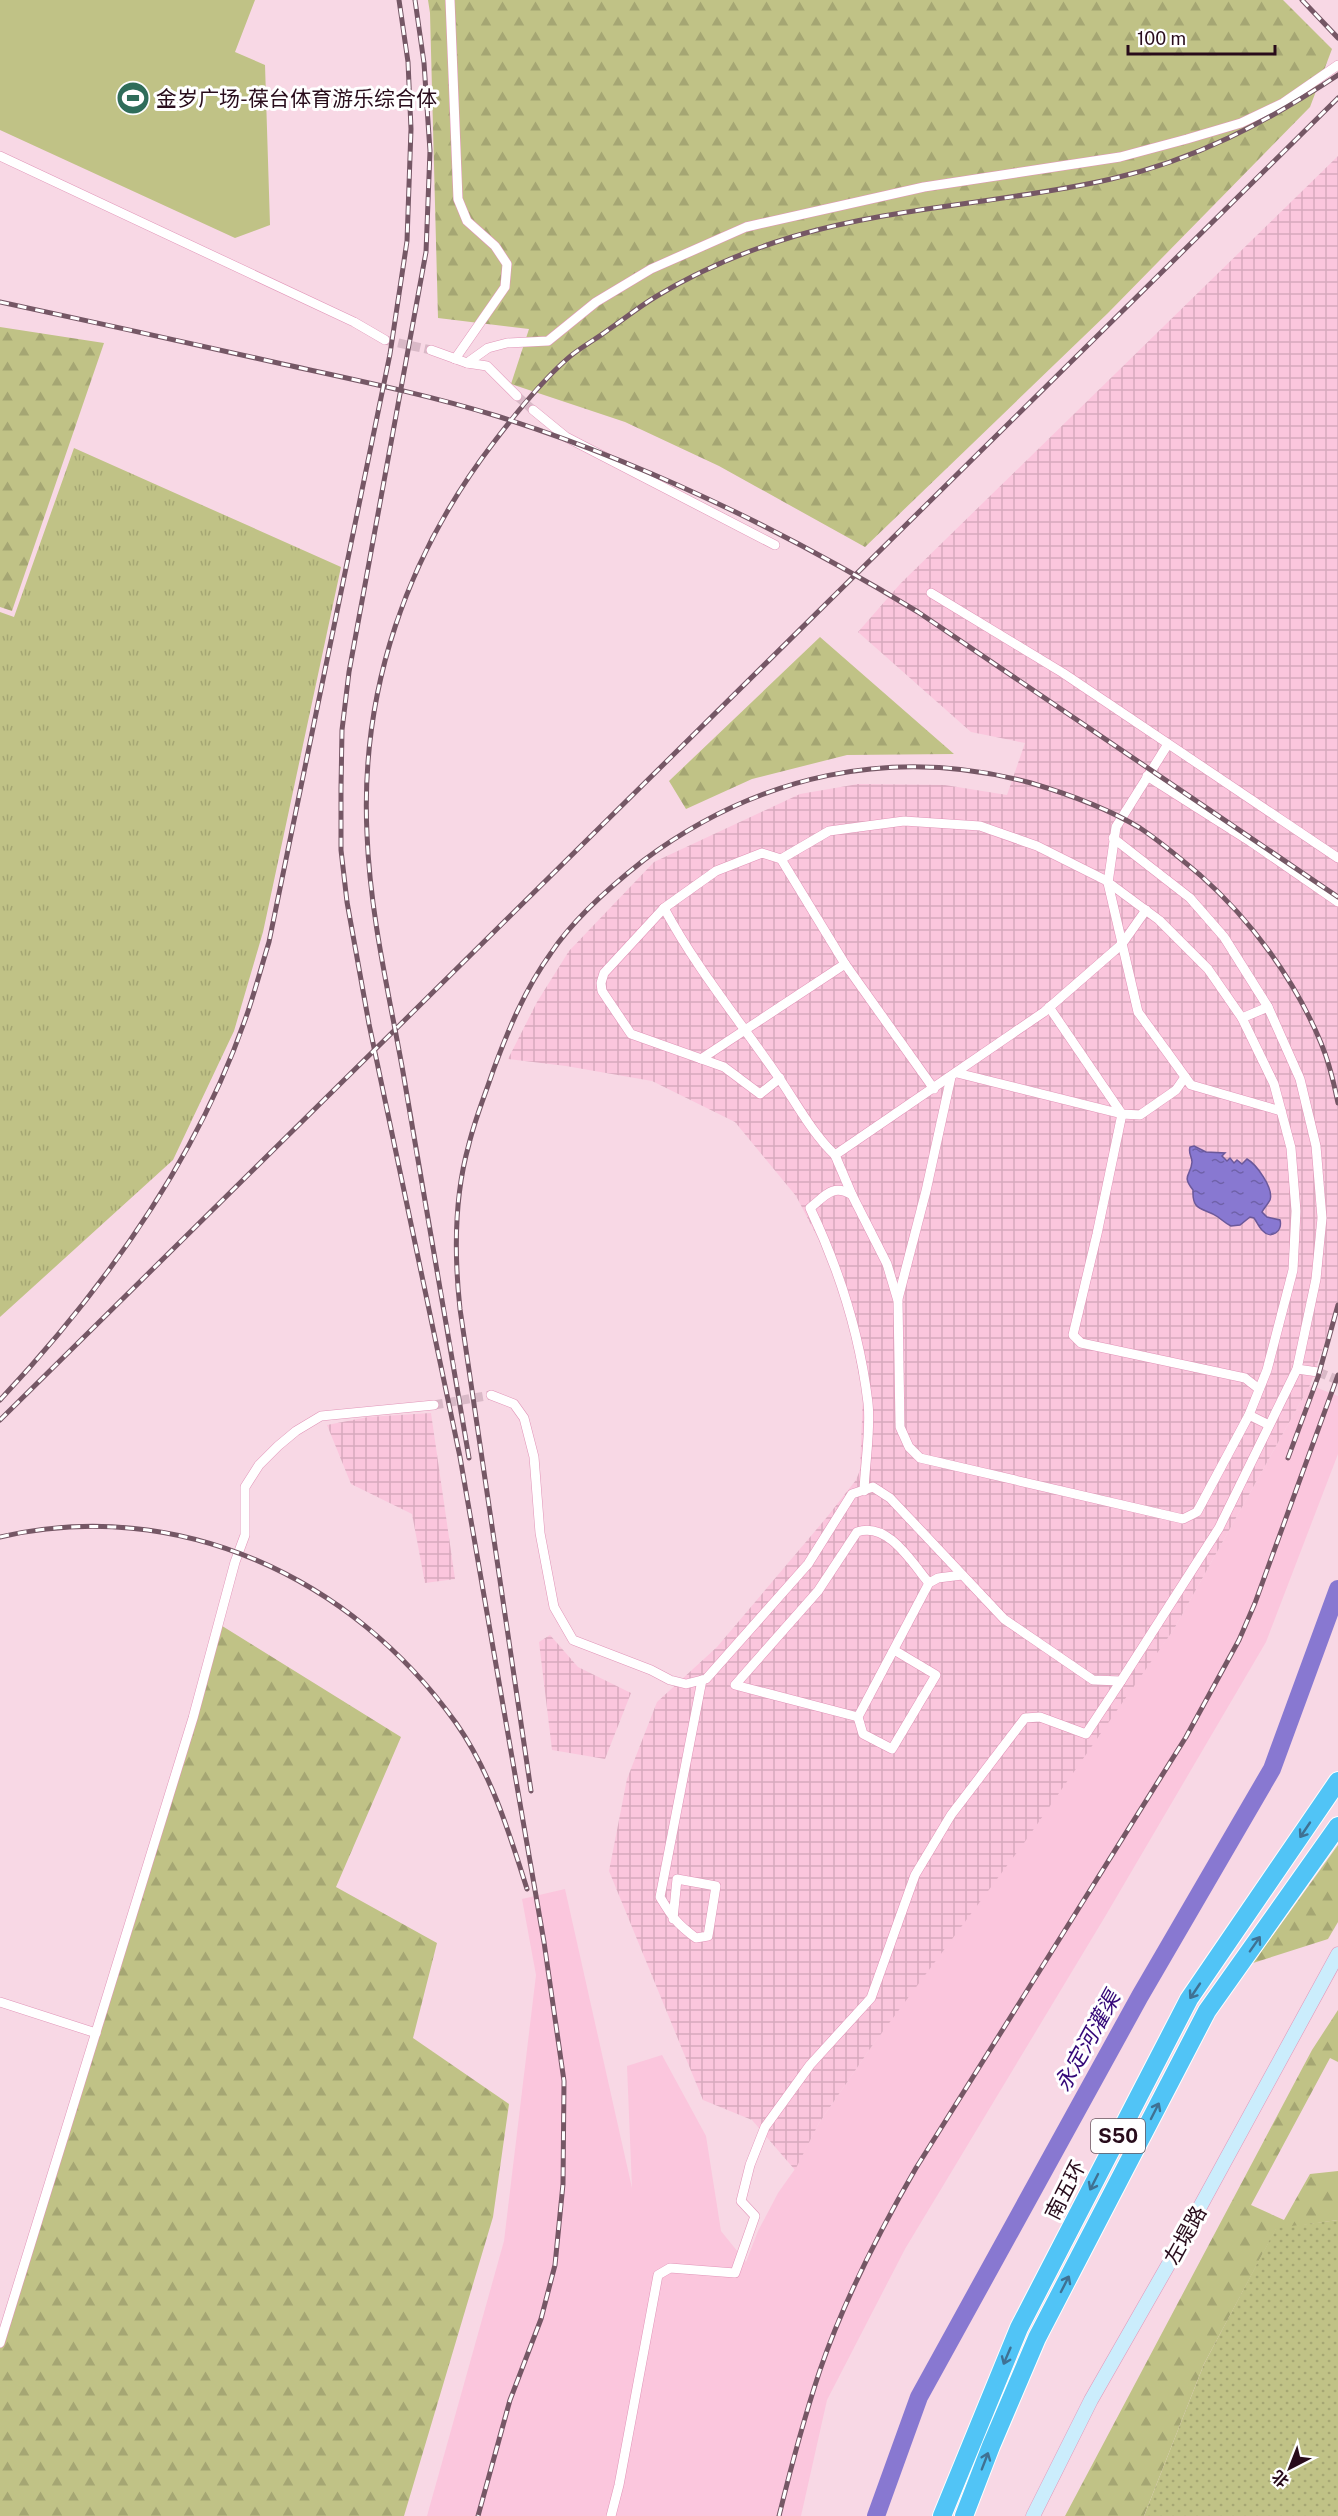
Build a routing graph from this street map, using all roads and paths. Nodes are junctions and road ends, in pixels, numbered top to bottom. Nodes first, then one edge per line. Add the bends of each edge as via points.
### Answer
1 (450, 0) edge
2 (1338, 65) edge
3 (0, 156) edge
4 (385, 340) tunnel mouth
5 (431, 350) tunnel mouth
6 (455, 359) junction
7 (467, 363) junction
8 (517, 396) tunnel mouth
9 (533, 411) tunnel mouth
10 (775, 545) dead end
11 (931, 593) dead end
12 (1168, 744) junction
13 (1147, 776) junction
14 (1113, 838) junction
15 (1338, 858) edge
16 (781, 859) junction
17 (1108, 883) junction
18 (1338, 902) edge
19 (664, 908) junction
20 (1146, 910) junction
21 (1122, 944) junction
22 (845, 964) junction
23 (1049, 1007) junction
24 (1268, 1007) junction
25 (1242, 1018) junction
26 (745, 1030) junction
27 (701, 1059) junction
28 (954, 1075) junction
29 (1185, 1077) junction
30 (780, 1078) junction
31 (934, 1089) junction
32 (1281, 1111) junction
33 (1122, 1114) junction
34 (835, 1155) junction
35 (852, 1195) junction
36 (898, 1301) junction
37 (1297, 1369) junction
38 (1318, 1372) tunnel mouth
39 (1259, 1389) junction
40 (491, 1395) tunnel mouth
41 (434, 1405) tunnel mouth
42 (1249, 1414) junction
43 (1269, 1425) junction
44 (864, 1491) junction
45 (962, 1575) junction
46 (929, 1583) junction
47 (894, 1650) junction
48 (702, 1680) junction
49 (1121, 1681) junction
50 (858, 1717) junction
51 (1338, 1781) edge
52 (1338, 1826) edge
53 (673, 1919) junction
54 (1338, 1954) edge
55 (0, 2002) edge
56 (96, 2032) junction
57 (0, 2343) edge
58 (611, 2516) edge
59 (942, 2516) edge
60 (964, 2516) edge
61 (1033, 2516) edge

1 - 6 street via 458,199 467,221 495,246 507,264 505,287
2 - 7 street via 1283,102 1241,123 1187,139 1120,157 924,187 746,227 651,269 596,302 548,341 488,348
3 - 4 street
5 - 6 street
6 - 7 street
7 - 8 street via 487,366
9 - 10 street via 566,436
11 - 12 street via 1063,673
12 - 13 street
12 - 15 street
13 - 14 street
13 - 18 street
14 - 17 street
14 - 24 street via 1190,898 1224,937
16 - 17 street via 829,831 904,821 980,826 1037,846
16 - 19 street via 762,853 725,867
16 - 22 street
17 - 20 street
17 - 21 street
19 - 26 street
19 - 27 street via 603,973 602,991 631,1034
20 - 21 street
20 - 25 street via 1208,969
21 - 23 street
21 - 29 street via 1138,1012
22 - 26 street
22 - 31 street
23 - 28 street
23 - 33 street
24 - 25 street
24 - 37 street via 1300,1079 1316,1146 1322,1218 1316,1279
25 - 32 street via 1274,1083
26 - 27 street
26 - 30 street
27 - 30 street via 724,1067 760,1094
28 - 31 street
28 - 33 street
28 - 36 street
29 - 32 street via 1191,1085
29 - 33 street via 1176,1090 1140,1115
30 - 34 street via 820,1141
31 - 34 street
32 - 39 street via 1292,1148 1296,1211 1293,1270
33 - 39 street via 1073,1335 1081,1343 1245,1378
34 - 35 street
35 - 36 street via 887,1264
35 - 44 street via 843,1189 833,1190 810,1208 835,1266 854,1329 868,1405
36 - 42 street via 900,1427 909,1447 920,1458 1184,1519 1197,1512
37 - 38 street
37 - 43 street
39 - 42 street
40 - 48 street via 514,1404 524,1418 534,1457 540,1533 554,1607 573,1640 670,1680 686,1684
41 - 56 street via 321,1416 278,1446 245,1487 245,1535
42 - 43 street
43 - 49 street via 1219,1528
44 - 45 street via 873,1487 890,1498
44 - 48 street via 852,1494 808,1564 747,1636
45 - 46 street
45 - 49 street via 1004,1619 1093,1680
46 - 47 street
46 - 50 street via 892,1540 878,1531 857,1532 818,1592 735,1684
47 - 50 street
47 - 50 street via 936,1675 892,1749 862,1734
48 - 53 street via 660,1897
49 - 58 street via 1086,1734 1040,1717 1025,1718 951,1815 915,1875 871,1998 810,2065 765,2127 741,2201 755,2216 735,2272 669,2268 658,2275
51 -> 59 highway, 南五环 / S50 via 1189,1999 1019,2328
60 -> 52 highway, 南五环 / S50 via 1037,2338 1207,2011
53 - 53 street via 696,1938 708,1936 716,1886 677,1879
54 - 61 main road, 左堤路 via 1091,2400
55 - 56 street
56 - 57 street

